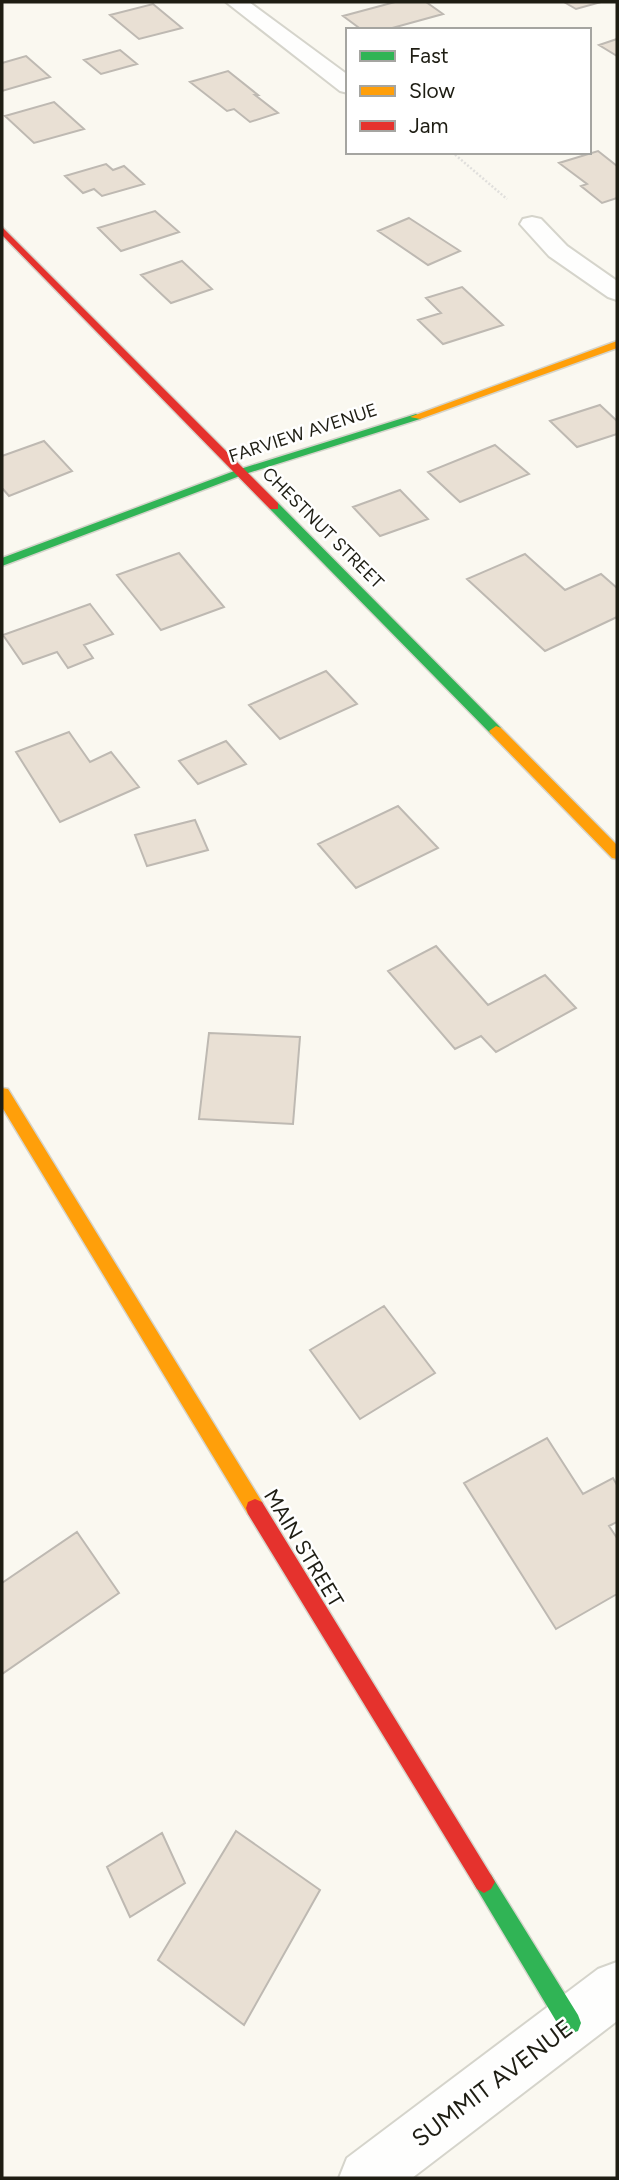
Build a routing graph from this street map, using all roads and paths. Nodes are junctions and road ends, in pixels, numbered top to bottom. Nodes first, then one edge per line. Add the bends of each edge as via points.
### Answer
1 (236, 2) edge
2 (346, 84) edge
3 (454, 154) edge
4 (532, 225) joint
5 (2, 230) edge
6 (617, 292) edge
7 (617, 344) edge
8 (241, 472) junction
9 (2, 562) edge
10 (617, 854) edge
11 (2, 1094) edge
12 (617, 1988) edge
13 (570, 2023) junction
14 (367, 2178) edge

1 - 2 street
3 - 4 path
4 - 6 street via 558,251
5 - 8 street, CHESTNUT STREET
7 - 8 street, FARVIEW AVENUE via 396,424
8 - 9 street, FARVIEW AVENUE
8 - 10 street, CHESTNUT STREET
11 - 13 street, MAIN STREET
12 - 13 street, SUMMIT AVENUE
13 - 14 street, SUMMIT AVENUE

